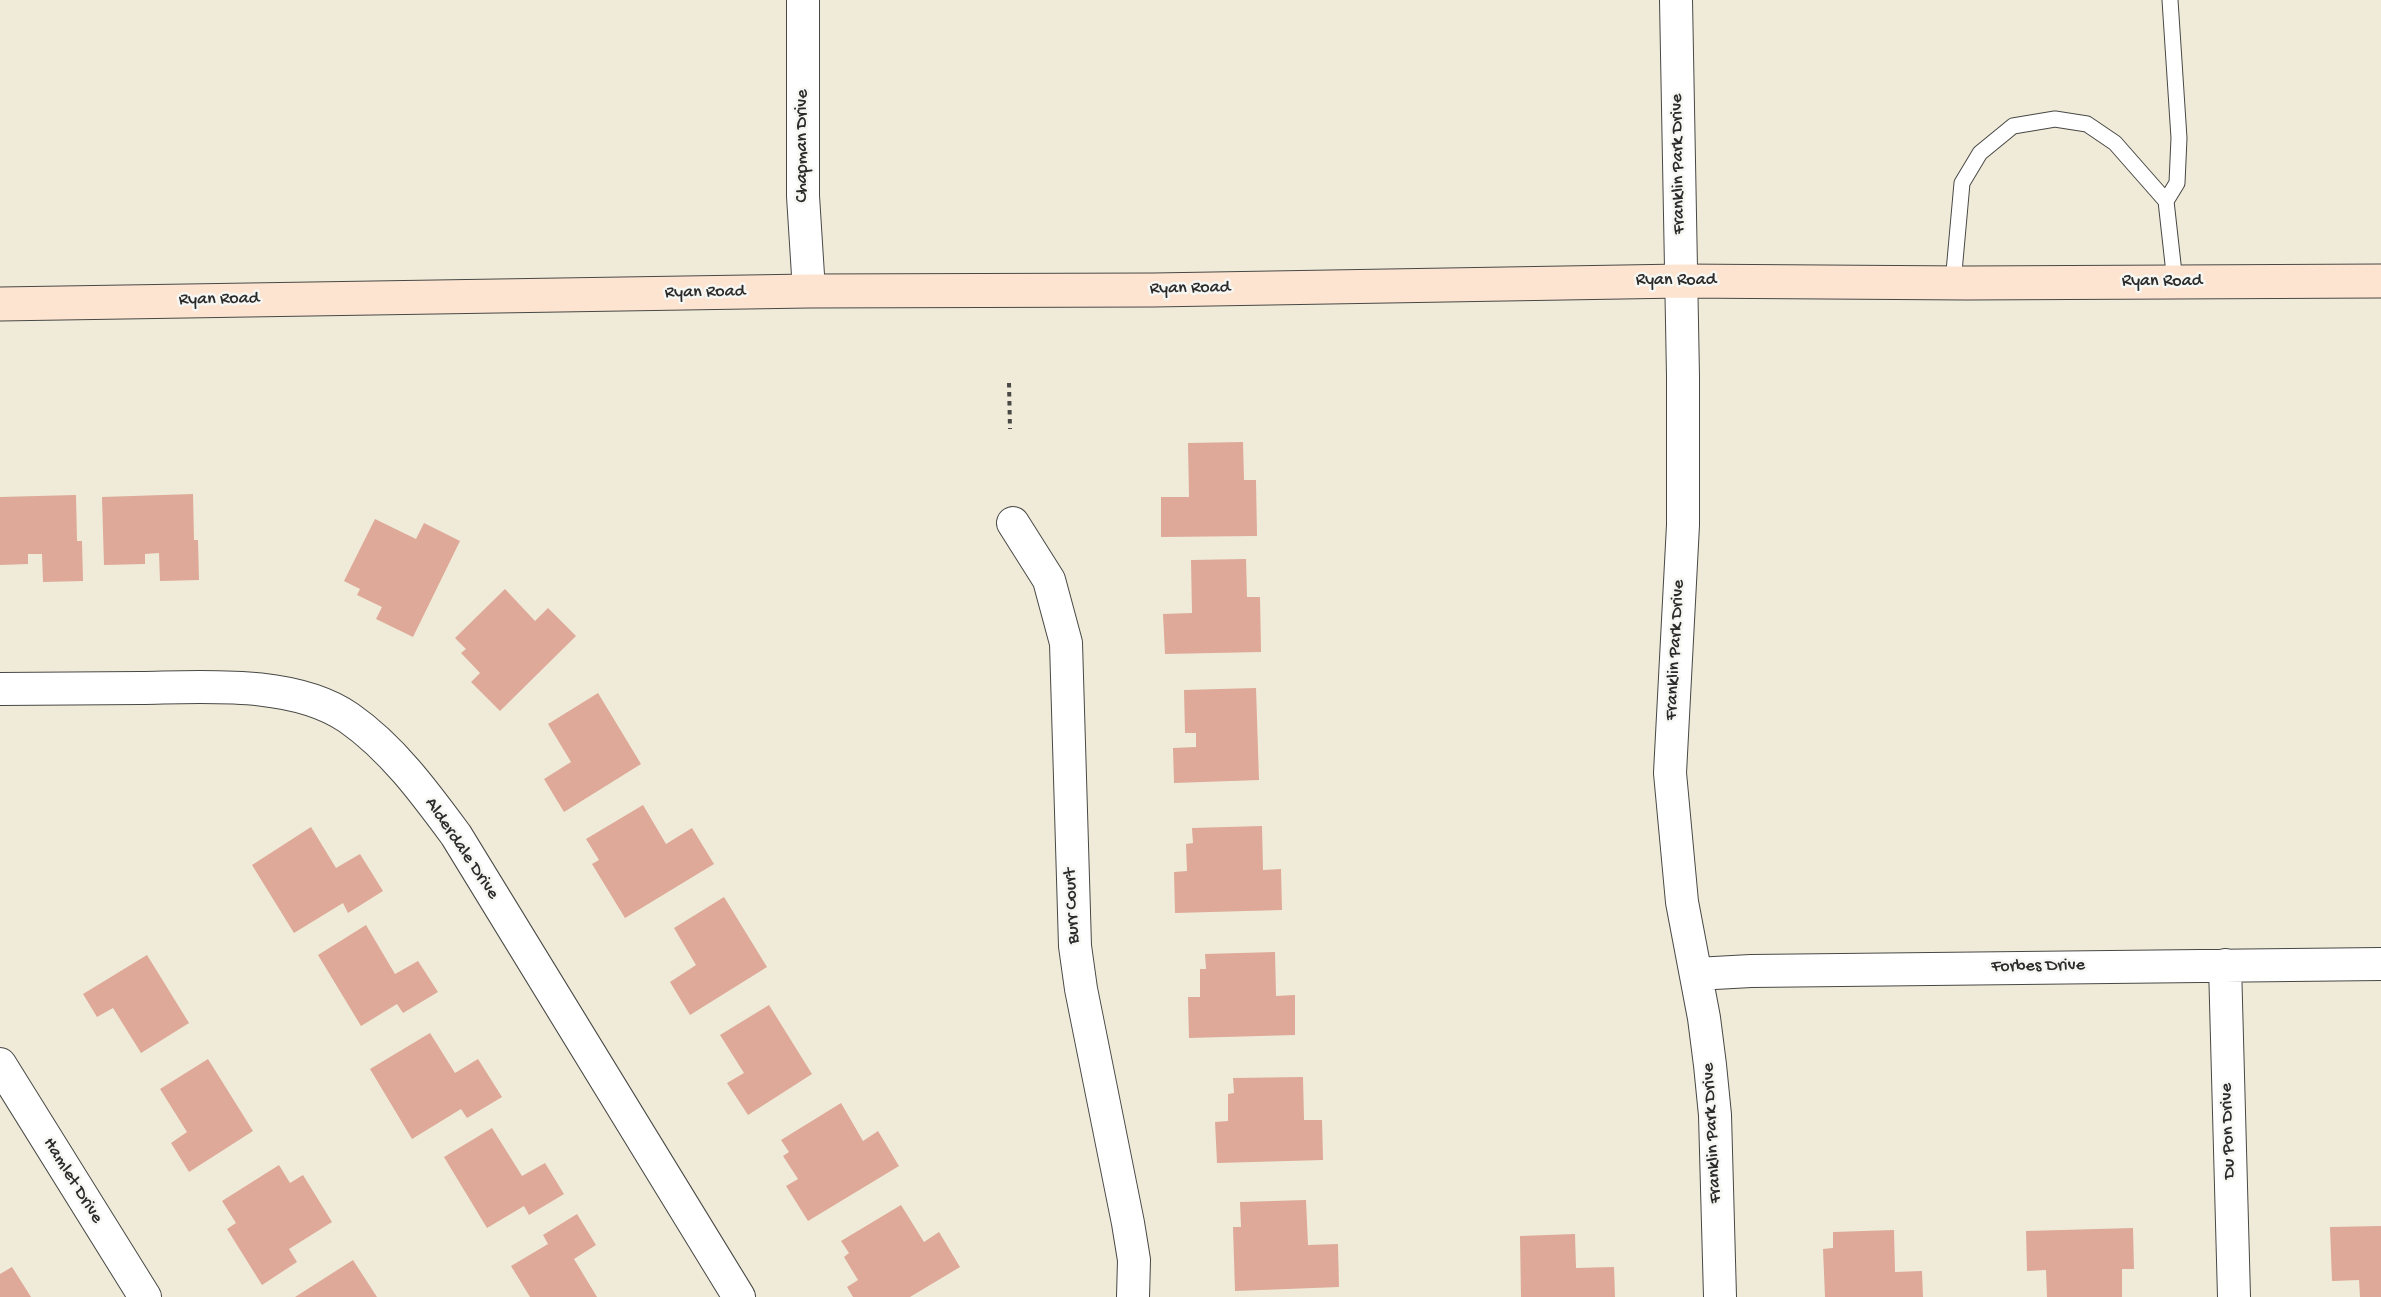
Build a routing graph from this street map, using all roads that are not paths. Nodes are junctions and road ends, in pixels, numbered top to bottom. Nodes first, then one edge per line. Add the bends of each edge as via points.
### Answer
1 (803, 0) edge
2 (1676, 0) edge
3 (2170, 0) edge
4 (2166, 201) junction
5 (1681, 281) junction
6 (2381, 281) edge
7 (2175, 282) junction
8 (1953, 283) junction
9 (809, 291) junction
10 (0, 304) edge
11 (1013, 523) dead end
12 (0, 689) edge
13 (2381, 964) edge
14 (2224, 965) junction
15 (1696, 974) junction
16 (0, 1064) edge
17 (144, 1297) edge
18 (739, 1297) edge
19 (1133, 1297) edge
20 (1720, 1297) edge
21 (2234, 1297) edge

1 - 9 street, Chapman Drive via 802,196
2 - 5 street, Franklin Park Drive
3 - 4 lane via 2179,138 2177,183
4 - 7 lane
4 - 8 lane via 2115,143 2087,124 2055,119 2013,126 1980,153 1962,183
5 - 8 main road, Ryan Road
5 - 9 main road, Ryan Road
5 - 15 street, Franklin Park Drive via 1683,525 1670,773 1681,890
6 - 7 main road, Ryan Road
7 - 8 main road, Ryan Road
9 - 10 main road, Ryan Road
11 - 19 street, Burr Court via 1049,580 1066,644 1075,946 1128,1223 1134,1260
12 - 18 street, Alderdale Drive via 234,687 279,692 322,705 364,730 410,777 456,835
13 - 14 street, Forbes Drive
14 - 15 street, Forbes Drive
14 - 21 street, Du Pon Drive
15 - 20 street, Franklin Park Drive via 1715,1115
16 - 17 street, Hamlet Drive

